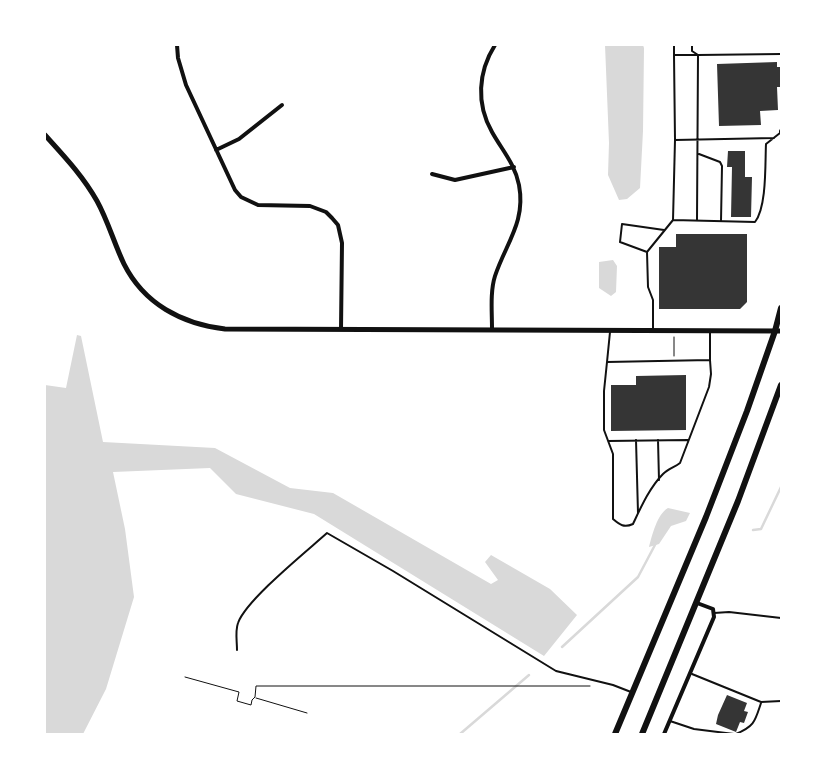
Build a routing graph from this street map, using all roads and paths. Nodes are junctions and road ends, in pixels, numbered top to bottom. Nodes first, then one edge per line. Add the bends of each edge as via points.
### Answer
1 (177, 45) edge
2 (495, 45) edge
3 (674, 45) edge
4 (692, 45) edge
5 (781, 54) edge
6 (674, 55) junction
7 (698, 55) junction
8 (282, 105) dead end
9 (781, 132) edge
10 (45, 135) edge
11 (774, 138) junction
12 (675, 140) junction
13 (698, 140) junction
14 (216, 150) junction
15 (698, 154) junction
16 (514, 167) junction
17 (432, 174) dead end
18 (672, 220) junction
19 (697, 221) junction
20 (721, 221) junction
21 (664, 230) junction
22 (647, 252) junction
23 (781, 308) edge
24 (342, 329) junction
25 (492, 329) junction
26 (611, 330) junction
27 (653, 330) junction
28 (710, 331) junction
29 (778, 331) edge
30 (674, 336) dead end
31 (710, 360) junction
32 (674, 361) junction
33 (607, 362) junction
34 (781, 386) edge
35 (636, 440) junction
36 (658, 440) junction
37 (688, 440) junction
38 (608, 441) junction
39 (659, 480) junction
40 (638, 514) junction
41 (696, 602) junction
42 (714, 613) junction
43 (781, 618) edge
44 (238, 650) dead end
45 (689, 673) junction
46 (185, 676) dead end
47 (591, 686) dead end
48 (632, 693) junction
49 (255, 698) junction
50 (781, 701) edge
51 (761, 702) junction
52 (307, 712) dead end
53 (670, 721) junction
54 (615, 734) edge
55 (642, 734) edge
56 (664, 734) edge
57 (735, 734) edge

1 - 14 street via 184,78
2 - 16 street via 482,73 481,98 487,122
3 - 6 lane
4 - 7 lane via 692,51
5 - 7 lane
6 - 7 lane
6 - 12 lane
7 - 13 lane
8 - 14 street via 239,138
9 - 11 lane
10 - 24 street via 97,201 132,277 152,300 178,317 195,324 225,329
11 - 13 lane
11 - 20 lane via 766,144 760,216 755,222
12 - 13 lane
12 - 18 lane
13 - 15 lane
14 - 24 street via 235,190 249,202 266,206 310,206 326,212 338,225 342,243
15 - 19 lane
15 - 20 lane via 720,162 722,166
16 - 17 street via 455,180
16 - 25 street via 519,185 519,216 493,284
18 - 19 lane
18 - 21 lane
19 - 20 lane
21 - 22 lane
21 - 22 lane via 622,224 620,242
22 - 27 lane
23 - 29 main road
24 - 25 street
25 - 26 street
26 - 27 street
26 - 33 lane
27 - 28 street
28 - 29 street
28 - 31 lane
29 - 48 main road via 706,517
30 - 32 path
31 - 32 lane
31 - 37 lane via 709,387
32 - 33 lane
33 - 38 lane via 604,430
34 - 41 main road
35 - 36 lane
35 - 38 lane
35 - 40 lane
36 - 37 lane
36 - 39 lane
37 - 39 lane via 680,463 664,472
38 - 40 lane via 613,454 613,519 621,526 629,526
39 - 40 lane
41 - 42 street via 710,607
41 - 55 main road
42 - 43 lane
42 - 45 street
44 - 48 lane via 238,622 249,606 327,532 556,671
45 - 51 lane
45 - 53 street
46 - 49 path via 239,692 237,701 250,704
47 - 49 path via 256,686
48 - 54 main road
49 - 52 path
50 - 51 lane
51 - 57 lane via 755,721 749,728
53 - 56 street
53 - 57 lane via 694,729

